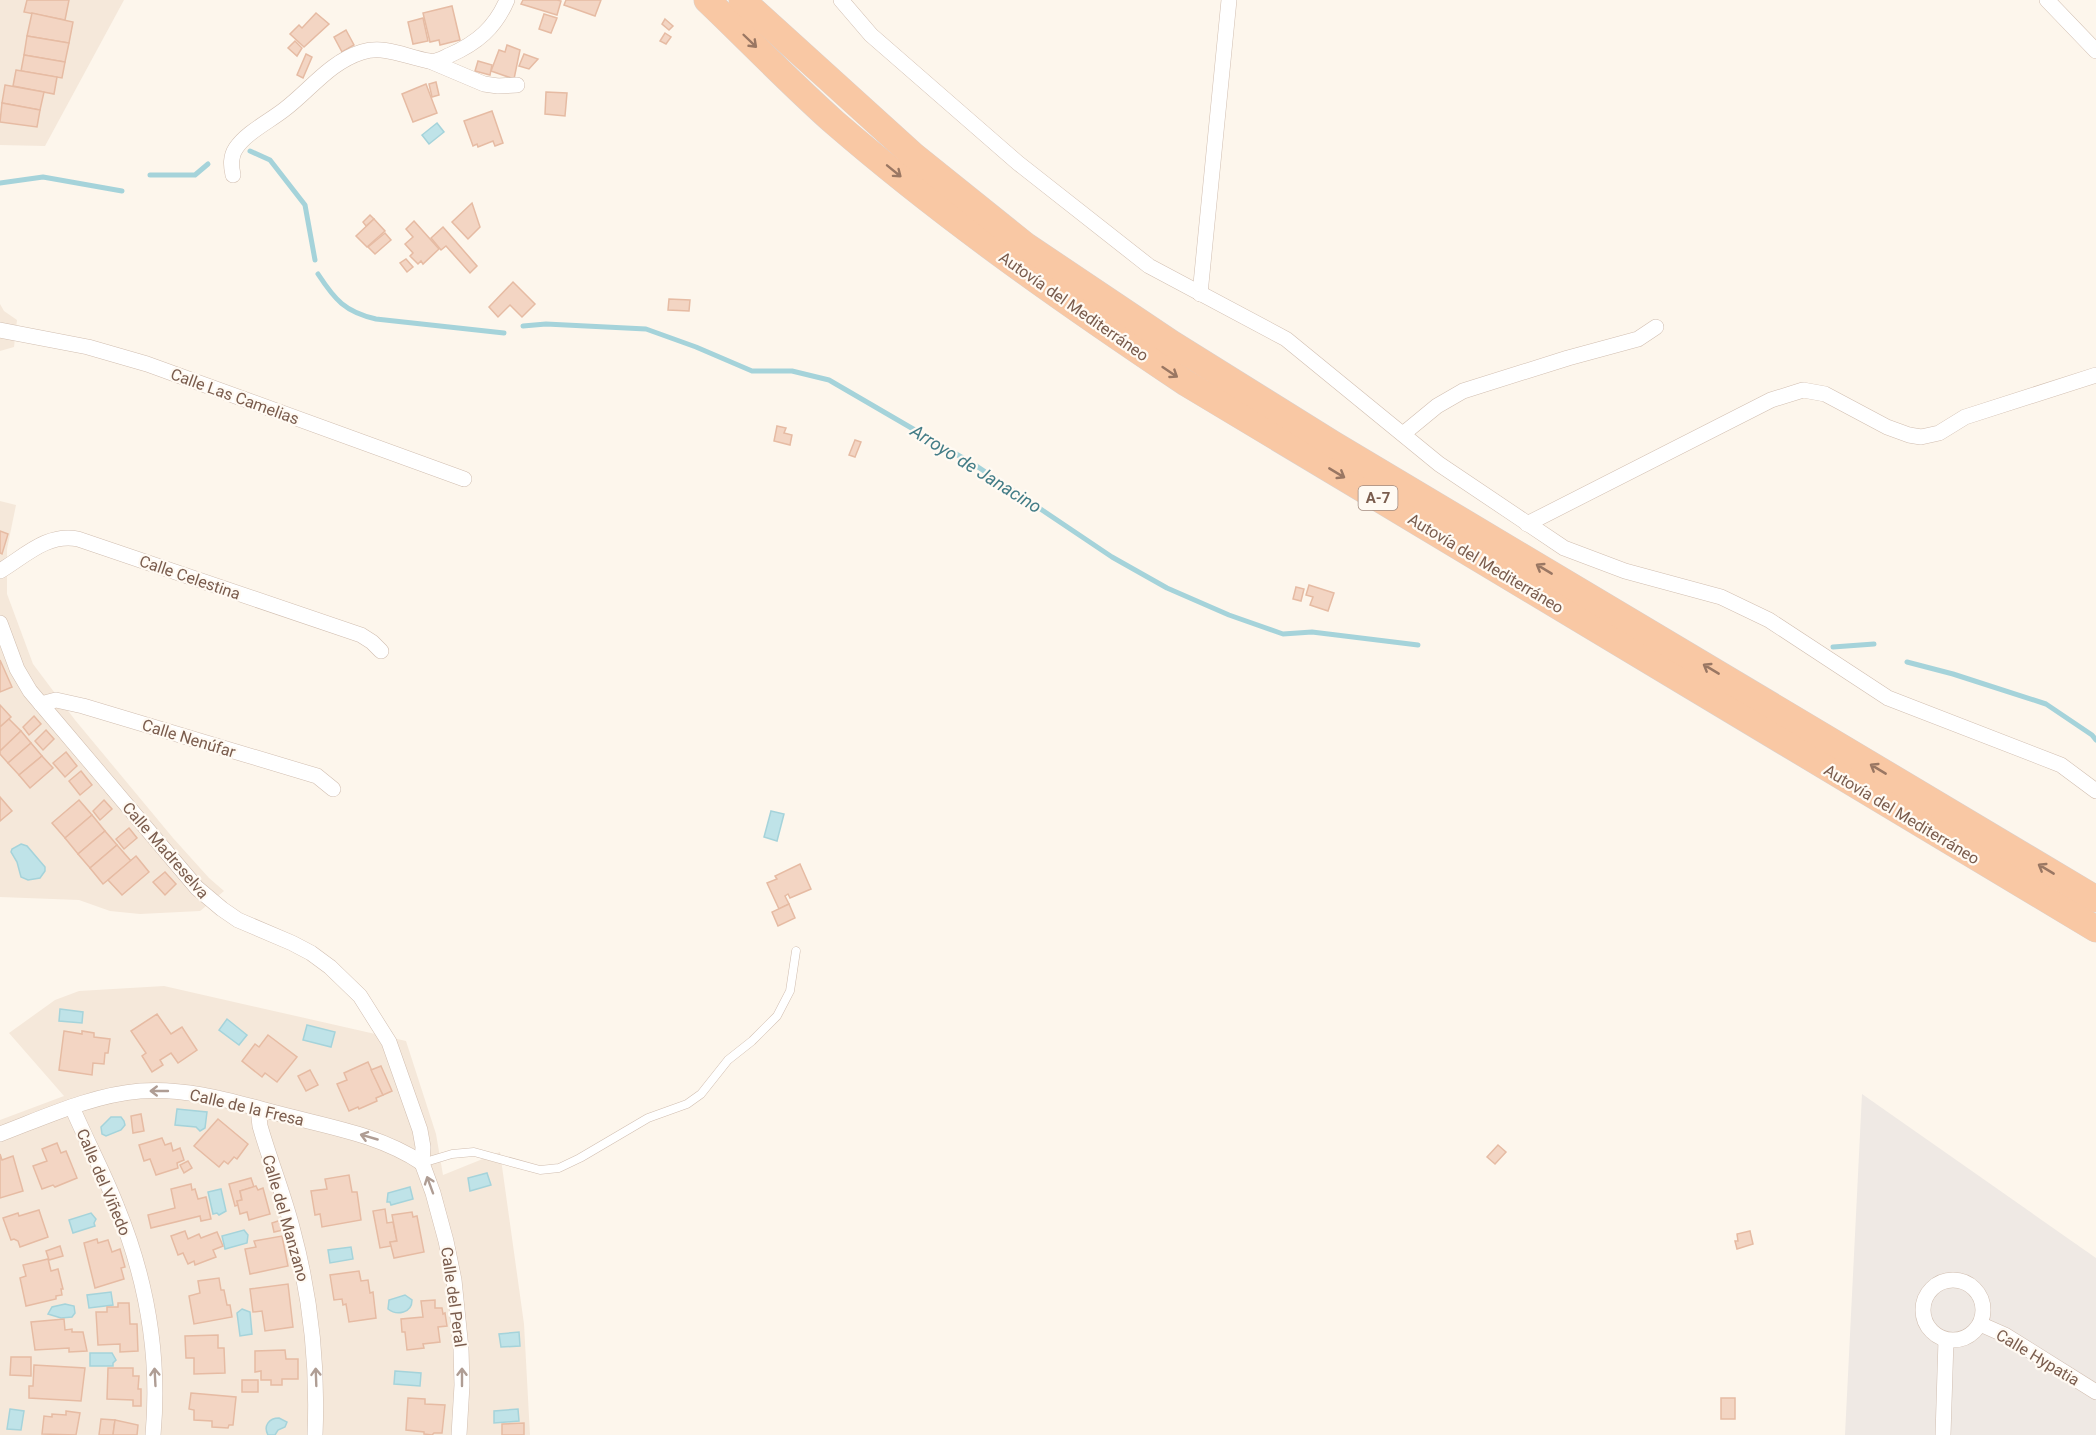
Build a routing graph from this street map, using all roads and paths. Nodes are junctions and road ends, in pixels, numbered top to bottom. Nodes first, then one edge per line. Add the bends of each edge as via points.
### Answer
1 (507, 0) edge
2 (707, 0) edge
3 (742, 0) edge
4 (841, 0) edge
5 (1229, 0) edge
6 (2047, 0) edge
7 (2096, 51) edge
8 (432, 62) junction
9 (517, 85) dead end
10 (233, 175) dead end
11 (1200, 294) junction
12 (1656, 327) dead end
13 (0, 330) edge
14 (2096, 375) edge
15 (1403, 434) junction
16 (464, 479) dead end
17 (1527, 524) junction
18 (0, 571) edge
19 (0, 623) edge
20 (381, 651) dead end
21 (41, 704) junction
22 (333, 789) dead end
23 (2096, 791) edge
24 (2096, 899) edge
25 (2096, 929) edge
26 (796, 951) dead end
27 (72, 1107) junction
28 (258, 1109) junction
29 (0, 1134) edge
30 (422, 1163) junction
31 (1980, 1324) junction
32 (1946, 1340) junction
33 (2096, 1392) edge
34 (153, 1435) edge
35 (315, 1435) edge
36 (459, 1435) edge
37 (1943, 1435) edge

1 - 8 street via 495,23 478,40
2 -> 25 highway, Autovía del Mediterráneo / A-7 via 835,122 983,243 1073,308 1186,383
24 -> 3 highway, Autovía del Mediterráneo / A-7 via 1334,444 1161,336 1025,244 913,155
4 - 11 street via 871,35 1018,163 1149,266
5 - 11 street
6 - 7 street
8 - 9 street via 484,84
8 - 10 street via 373,50 332,67 241,143 232,156
11 - 15 street via 1286,339
12 - 15 street via 1638,339 1463,392 1437,406
13 - 16 street, Calle Las Camelias via 87,346 147,364
14 - 17 street via 1965,417 1939,433 1921,437 1887,427 1825,394 1803,390 1771,400
15 - 17 street via 1439,464
17 - 23 street via 1564,548 1625,571 1721,597 1769,620 1887,698 2061,765
18 - 20 street, Calle Celestina via 47,541 78,539 361,635
19 - 21 street, Calle Madreselva via 17,669
21 - 22 street, Calle Nenúfar via 56,700 83,706 317,776
21 - 30 street, Calle Madreselva via 209,899 238,920 310,952 360,996 381,1026 398,1065 420,1130
26 - 30 lane via 790,991 777,1016 687,1104 648,1118 559,1168 540,1170 474,1152
28 -> 27 street, Calle de la Fresa via 208,1096 160,1090 118,1094
27 - 29 street, Calle de la Fresa
34 -> 27 street, Calle del Viñedo via 154,1359 139,1272 117,1205
30 -> 28 street, Calle de la Fresa via 376,1139
35 -> 28 street, Calle del Manzano via 316,1381 310,1304
36 -> 30 street, Calle del Peral via 462,1349 456,1291 446,1241
31 - 32 street via 1969,1336
31 - 32 street via 1983,1307 1976,1291 1962,1281 1936,1284 1925,1297 1922,1314 1929,1330
31 - 33 street, Calle Hypatia via 2005,1335
32 - 37 street

